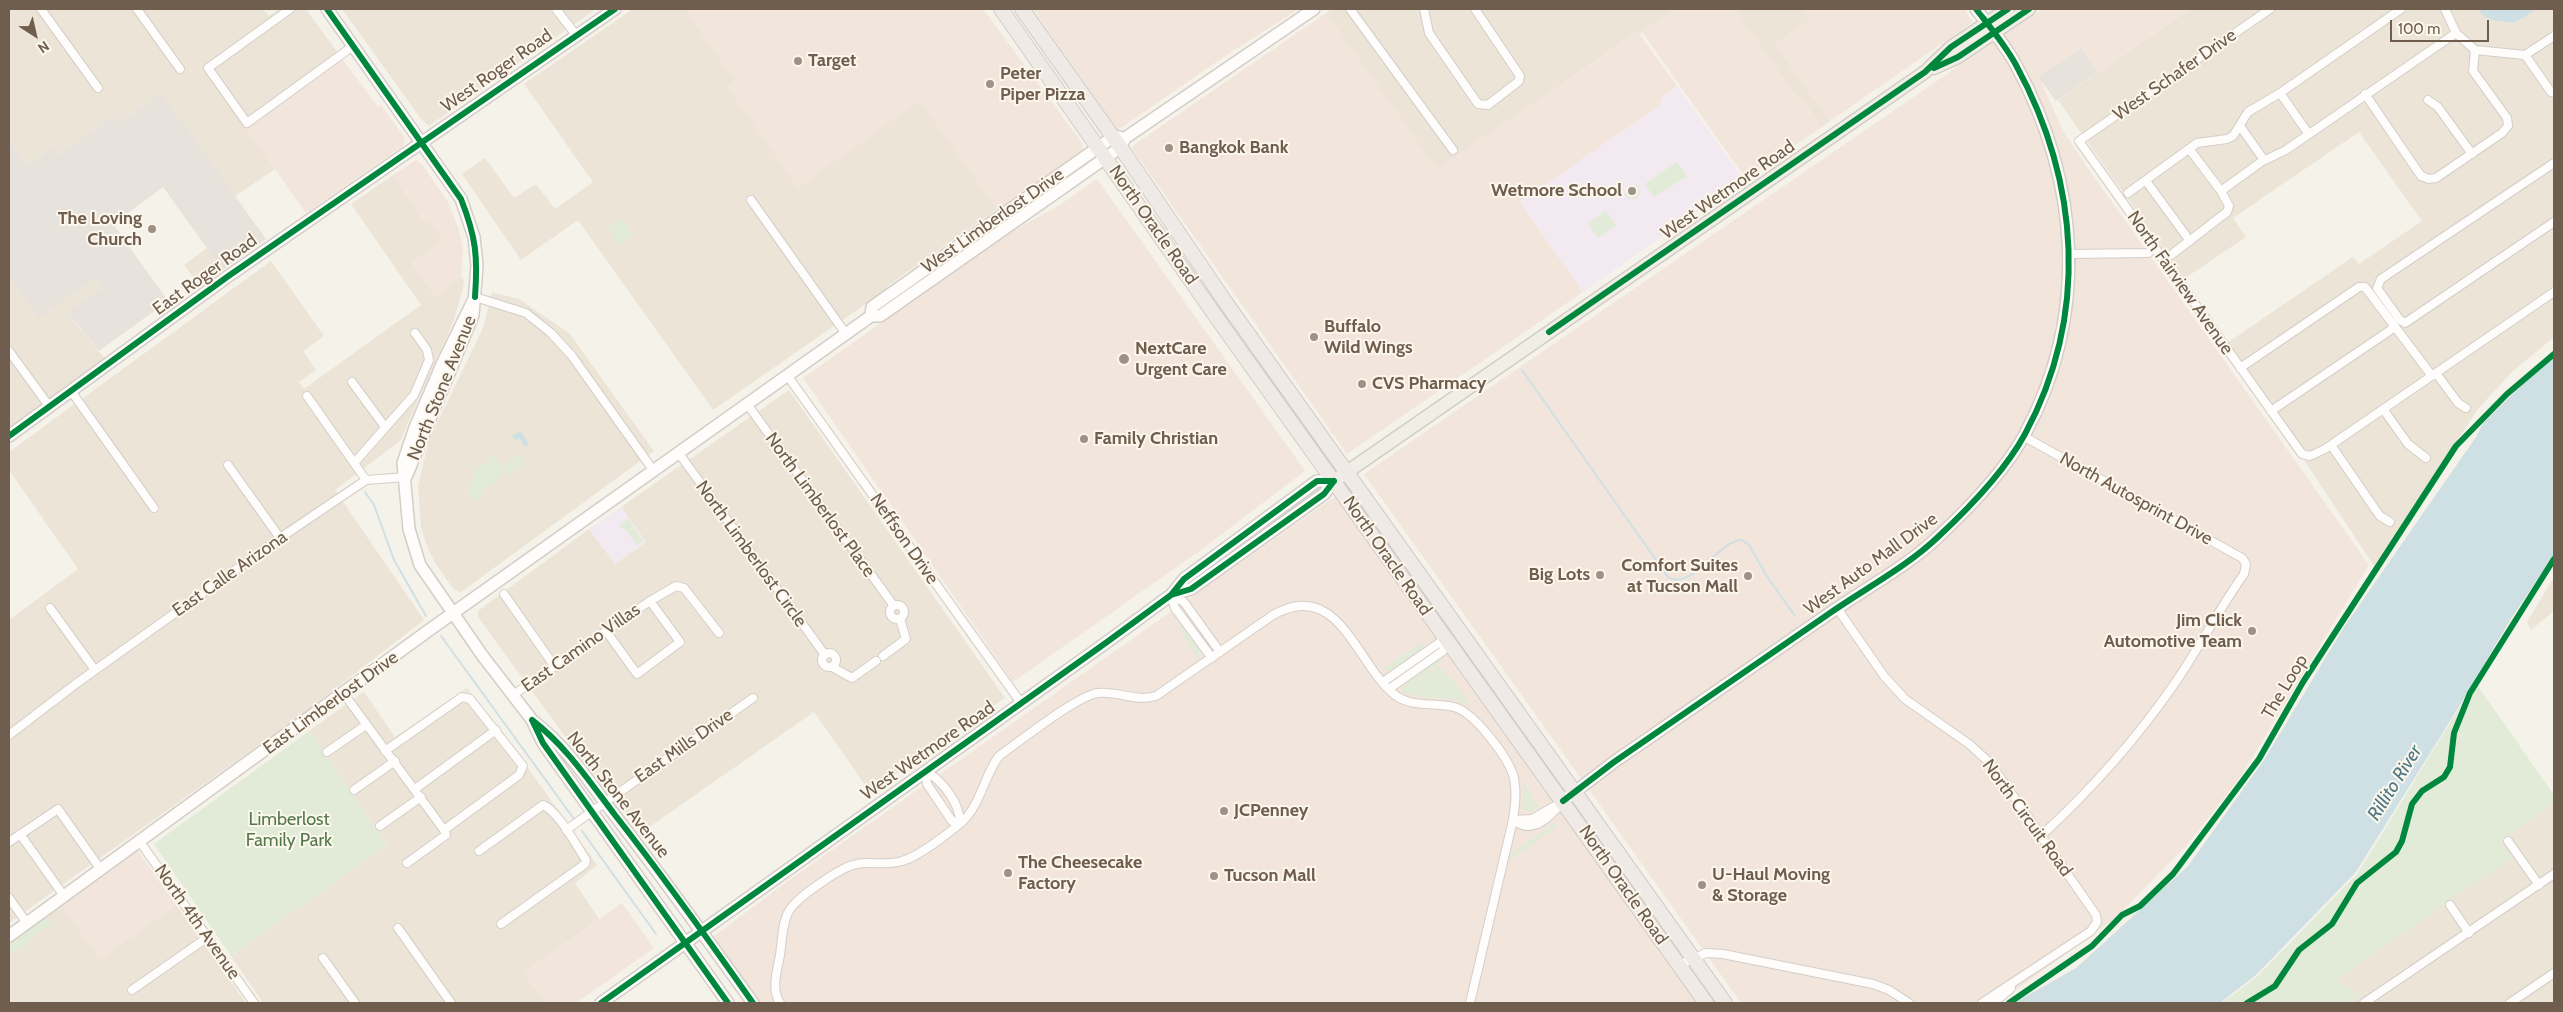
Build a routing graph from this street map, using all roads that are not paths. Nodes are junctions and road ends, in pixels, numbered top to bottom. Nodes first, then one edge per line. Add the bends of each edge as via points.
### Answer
1 (41, 9) edge
2 (137, 9) edge
3 (290, 9) edge
4 (327, 9) edge
5 (556, 9) edge
6 (615, 9) edge
7 (1001, 9) edge
8 (1012, 9) edge
9 (1022, 9) edge
10 (1314, 9) edge
11 (1350, 9) edge
12 (1424, 9) edge
13 (1475, 9) edge
14 (1976, 9) edge
15 (2008, 9) edge
16 (2029, 9) edge
17 (2270, 9) edge
18 (2401, 9) edge
19 (2445, 9) edge
20 (1987, 22) junction
21 (1995, 33) junction
22 (2456, 33) junction
23 (576, 35) junction
24 (2554, 36) edge
25 (1042, 38) junction
26 (353, 46) junction
27 (2475, 50) junction
28 (2525, 55) junction
29 (180, 69) dead end
30 (1925, 72) junction
31 (98, 88) dead end
32 (2280, 93) junction
33 (2554, 93) edge
34 (2364, 94) junction
35 (2428, 100) dead end
36 (2240, 126) junction
37 (2308, 133) junction
38 (1119, 141) junction
39 (2079, 141) joint
40 (422, 142) junction
41 (1453, 150) dead end
42 (2190, 150) junction
43 (1102, 153) junction
44 (2472, 154) junction
45 (2264, 160) junction
46 (2554, 163) edge
47 (2146, 181) junction
48 (2221, 191) junction
49 (2128, 193) dead end
50 (751, 200) dead end
51 (2554, 222) edge
52 (979, 230) junction
53 (1161, 238) junction
54 (2190, 241) junction
55 (979, 245) junction
56 (2155, 248) junction
57 (2070, 254) junction
58 (2171, 254) dead end
59 (911, 279) junction
60 (2554, 292) edge
61 (911, 294) junction
62 (475, 297) junction
63 (1226, 303) junction
64 (1214, 313) junction
65 (871, 316) junction
66 (2396, 327) junction
67 (415, 333) dead end
68 (846, 334) junction
69 (9, 351) edge
70 (2240, 368) junction
71 (2434, 374) junction
72 (787, 375) junction
73 (1283, 381) junction
74 (352, 382) dead end
75 (71, 391) junction
76 (307, 396) dead end
77 (747, 404) junction
78 (49, 406) junction
79 (2466, 408) dead end
80 (2383, 409) junction
81 (2271, 411) junction
82 (385, 427) junction
83 (9, 436) edge
84 (2024, 436) junction
85 (2331, 445) junction
86 (678, 452) junction
87 (2426, 458) dead end
88 (355, 462) junction
89 (228, 465) dead end
90 (653, 470) junction
91 (1347, 471) junction
92 (406, 477) junction
93 (366, 480) junction
94 (1334, 481) junction
95 (154, 508) dead end
96 (2390, 522) dead end
97 (280, 538) junction
98 (504, 594) dead end
99 (1171, 595) junction
100 (650, 601) junction
101 (50, 608) dead end
102 (1837, 608) junction
103 (453, 613) junction
104 (606, 631) junction
105 (719, 634) dead end
106 (1446, 638) junction
107 (1220, 652) junction
108 (1212, 658) junction
109 (555, 667) junction
110 (832, 667) joint
111 (95, 670) junction
112 (1383, 682) junction
113 (1389, 689) junction
114 (344, 694) junction
115 (513, 695) junction
116 (752, 698) dead end
117 (1021, 703) junction
118 (532, 720) junction
119 (366, 725) junction
120 (496, 730) junction
121 (9, 735) edge
122 (385, 751) junction
123 (327, 752) dead end
124 (395, 761) junction
125 (925, 771) junction
126 (415, 789) junction
127 (354, 790) dead end
128 (421, 797) junction
129 (1569, 797) junction
130 (605, 802) junction
131 (592, 811) junction
132 (1513, 820) junction
133 (960, 823) junction
134 (380, 826) dead end
135 (444, 830) junction
136 (566, 830) junction
137 (20, 834) junction
138 (2042, 835) junction
139 (2508, 841) dead end
140 (9, 842) edge
141 (140, 842) junction
142 (479, 851) dead end
143 (407, 863) dead end
144 (101, 870) junction
145 (2554, 874) edge
146 (2539, 885) junction
147 (64, 896) junction
148 (9, 898) edge
149 (2450, 905) dead end
150 (27, 923) junction
151 (501, 924) dead end
152 (398, 928) dead end
153 (702, 931) junction
154 (2469, 933) junction
155 (9, 936) edge
156 (208, 937) junction
157 (685, 943) junction
158 (1694, 957) junction
159 (323, 958) dead end
160 (1679, 965) junction
161 (2554, 973) edge
162 (2016, 983) junction
163 (132, 990) dead end
164 (254, 1003) edge
165 (355, 1003) edge
166 (451, 1003) edge
167 (601, 1003) edge
168 (728, 1003) edge
169 (753, 1003) edge
170 (780, 1003) edge
171 (1470, 1003) edge
172 (1706, 1003) edge
173 (1725, 1003) edge
174 (1909, 1003) edge
175 (1982, 1003) edge
176 (1994, 1003) edge
177 (2364, 1003) edge
178 (2510, 1003) edge

1 - 31 street
2 - 29 street
3 - 26 street via 208,68 246,123
4 - 26 street, North Stone Avenue
5 - 23 street
6 - 23 street, West Roger Road
7 - 43 highway, North Oracle Road
8 - 25 highway
9 - 25 highway, North Oracle Road
10 - 38 street, West Limberlost Drive
11 - 41 street
12 - 13 street via 1429,33 1478,104 1483,106 1519,81 1520,76
14 - 20 street
15 - 20 main road, West Wetmore Road
16 - 21 main road, West Wetmore Road
17 - 39 street, West Schafer Drive
18 - 32 street
19 - 22 street
20 - 21 street
20 - 30 main road, West Wetmore Road via 1950,48
21 - 30 main road, West Wetmore Road via 1958,57
21 - 57 street, West Auto Mall Drive via 2015,63 2045,126 2065,202
22 - 27 street
22 - 34 street
23 - 40 street, West Roger Road
24 - 28 street
25 - 38 highway, North Oracle Road
26 - 40 street, North Stone Avenue
27 - 28 street
27 - 44 street via 2473,70 2507,118 2508,126
28 - 33 street
30 - 91 main road, West Wetmore Road
32 - 36 street via 2248,112
32 - 37 street
34 - 37 street
34 - 44 street via 2421,176 2436,178
35 - 44 street via 2438,107
36 - 42 street via 2227,139 2202,141
36 - 45 street
37 - 45 street via 2286,150
38 - 43 street, West Limberlost Drive
38 - 63 highway, North Oracle Road
39 - 56 street, North Fairview Avenue
40 - 62 street, North Stone Avenue via 461,199 473,229 477,266
40 - 75 street, East Roger Road via 231,274
42 - 47 street
42 - 48 street
43 - 52 street, West Limberlost Drive
43 - 53 highway, North Oracle Road
43 - 55 street, West Limberlost Drive
45 - 48 street
46 - 51 street via 2381,279 2377,288 2405,324
47 - 49 street
47 - 54 street
48 - 54 street via 2229,206 2227,212
50 - 68 street
52 - 55 street
52 - 59 street, West Limberlost Drive
53 - 63 highway via 1173,243 1214,298
53 - 64 highway, North Oracle Road
54 - 58 street
55 - 61 street, West Limberlost Drive
56 - 57 street via 2148,253
56 - 70 street, North Fairview Avenue
57 - 84 street, West Auto Mall Drive via 2060,347 2044,394
59 - 61 street
59 - 65 street, West Limberlost Drive via 872,306
60 - 71 street
61 - 65 street, West Limberlost Drive via 880,316
62 - 90 street via 526,313 551,332 572,356
62 - 92 street, North Stone Avenue via 461,321 414,430 403,463
63 - 73 highway, North Oracle Road
64 - 73 highway via 1226,316 1264,368
64 - 94 highway, North Oracle Road
65 - 68 street, West Limberlost Drive
66 - 70 street via 2365,287 2359,287
66 - 71 street
66 - 81 street
67 - 82 street via 430,360 414,395
68 - 72 street, West Limberlost Drive
69 - 78 street
70 - 81 street, North Fairview Avenue
71 - 79 street
71 - 80 street
72 - 77 street, West Limberlost Drive
72 - 117 street, Neffson Drive
73 - 91 highway, North Oracle Road
74 - 82 street
75 - 78 street, East Roger Road
75 - 95 street
76 - 88 street
77 - 86 street, West Limberlost Drive
77 - 110 street, North Limberlost Place via 894,606 904,609 900,619 906,639 852,678
78 - 83 street, East Roger Road
80 - 85 street
80 - 87 street via 2408,444
81 - 85 street, North Fairview Avenue via 2305,455 2310,456
82 - 88 street
84 - 102 street, West Auto Mall Drive via 1983,491 1937,538
84 - 138 street, North Autosprint Drive via 2242,558 2246,564 2244,574 2176,681 2128,748
85 - 96 street via 2374,509
86 - 90 street, West Limberlost Drive
86 - 110 street, North Limberlost Circle via 825,655 829,653 836,657
88 - 93 street
89 - 97 street
90 - 103 street, East Limberlost Drive
91 - 94 main road, West Wetmore Road
91 - 129 highway, North Oracle Road
92 - 93 street
92 - 103 street, North Stone Avenue via 409,530 420,566
93 - 97 street, East Calle Arizona
94 - 99 street, West Wetmore Road via 1316,481 1184,579
94 - 106 highway, North Oracle Road
97 - 111 street, East Calle Arizona
98 - 109 street
99 - 107 street via 1184,602
99 - 108 street via 1175,608
99 - 117 street, West Wetmore Road
100 - 104 street, East Camino Villas
100 - 104 street via 680,642 637,674
100 - 105 street, East Camino Villas via 676,586 684,588
101 - 111 street
102 - 129 street, West Auto Mall Drive via 1614,762
102 - 138 street, North Circuit Road via 1884,676 1905,700 1969,744 1991,764
103 - 114 street, East Limberlost Drive
103 - 115 street, North Stone Avenue
104 - 109 street, East Camino Villas
106 - 112 street
106 - 113 street via 1443,651
106 - 129 highway, North Oracle Road
107 - 108 street
107 - 112 street via 1279,611 1312,608 1339,622
108 - 133 street via 1151,697 1098,693 1078,701 999,756 979,798
109 - 115 street, East Camino Villas
111 - 121 street, East Calle Arizona
112 - 113 street
113 - 132 street via 1404,701 1458,708 1476,720 1514,776 1517,795
114 - 119 street
114 - 141 street, East Limberlost Drive
115 - 118 street, North Stone Avenue
116 - 130 street, East Mills Drive
117 - 125 street, West Wetmore Road
118 - 130 street, North Stone Avenue via 552,735
118 - 131 street, North Stone Avenue via 543,743
119 - 122 street
119 - 123 street
120 - 122 street via 470,699 462,697
120 - 126 street
120 - 135 street via 523,766 519,775
122 - 124 street
124 - 126 street
124 - 127 street
125 - 133 street via 936,777 960,811
125 - 133 street via 927,784 952,822
125 - 153 street, West Wetmore Road
126 - 128 street
128 - 134 street
128 - 135 street
129 - 132 street, West Auto Mall Drive via 1536,826 1524,826
129 - 158 highway, North Oracle Road
129 - 160 highway, North Oracle Road
130 - 131 street, East Mills Drive
130 - 153 street, North Stone Avenue
131 - 136 street, East Mills Drive
131 - 157 street, North Stone Avenue
132 - 171 street
133 - 170 street via 908,859 848,866 793,906 786,917 775,983
135 - 143 street via 446,835
136 - 142 street via 543,805
136 - 151 street via 586,860 585,864
137 - 140 street
137 - 144 street via 58,809
137 - 147 street
138 - 162 street, North Circuit Road via 2096,915 2097,922 2091,931
139 - 146 street
141 - 144 street, East Limberlost Drive
141 - 156 street, North 4th Avenue
144 - 147 street, East Limberlost Drive
145 - 146 street
146 - 154 street
147 - 150 street, East Limberlost Drive
148 - 150 street
149 - 154 street
150 - 155 street, East Limberlost Drive
152 - 166 street
153 - 157 street, West Wetmore Road
153 - 169 street, North Stone Avenue
154 - 177 street
156 - 163 street
156 - 164 street, North 4th Avenue
157 - 167 street, West Wetmore Road
157 - 168 street, North Stone Avenue
158 - 160 street
158 - 173 highway, North Oracle Road
158 - 174 street via 1723,954 1873,984
159 - 165 street
160 - 172 highway, North Oracle Road
161 - 178 street
162 - 175 street
162 - 176 street

